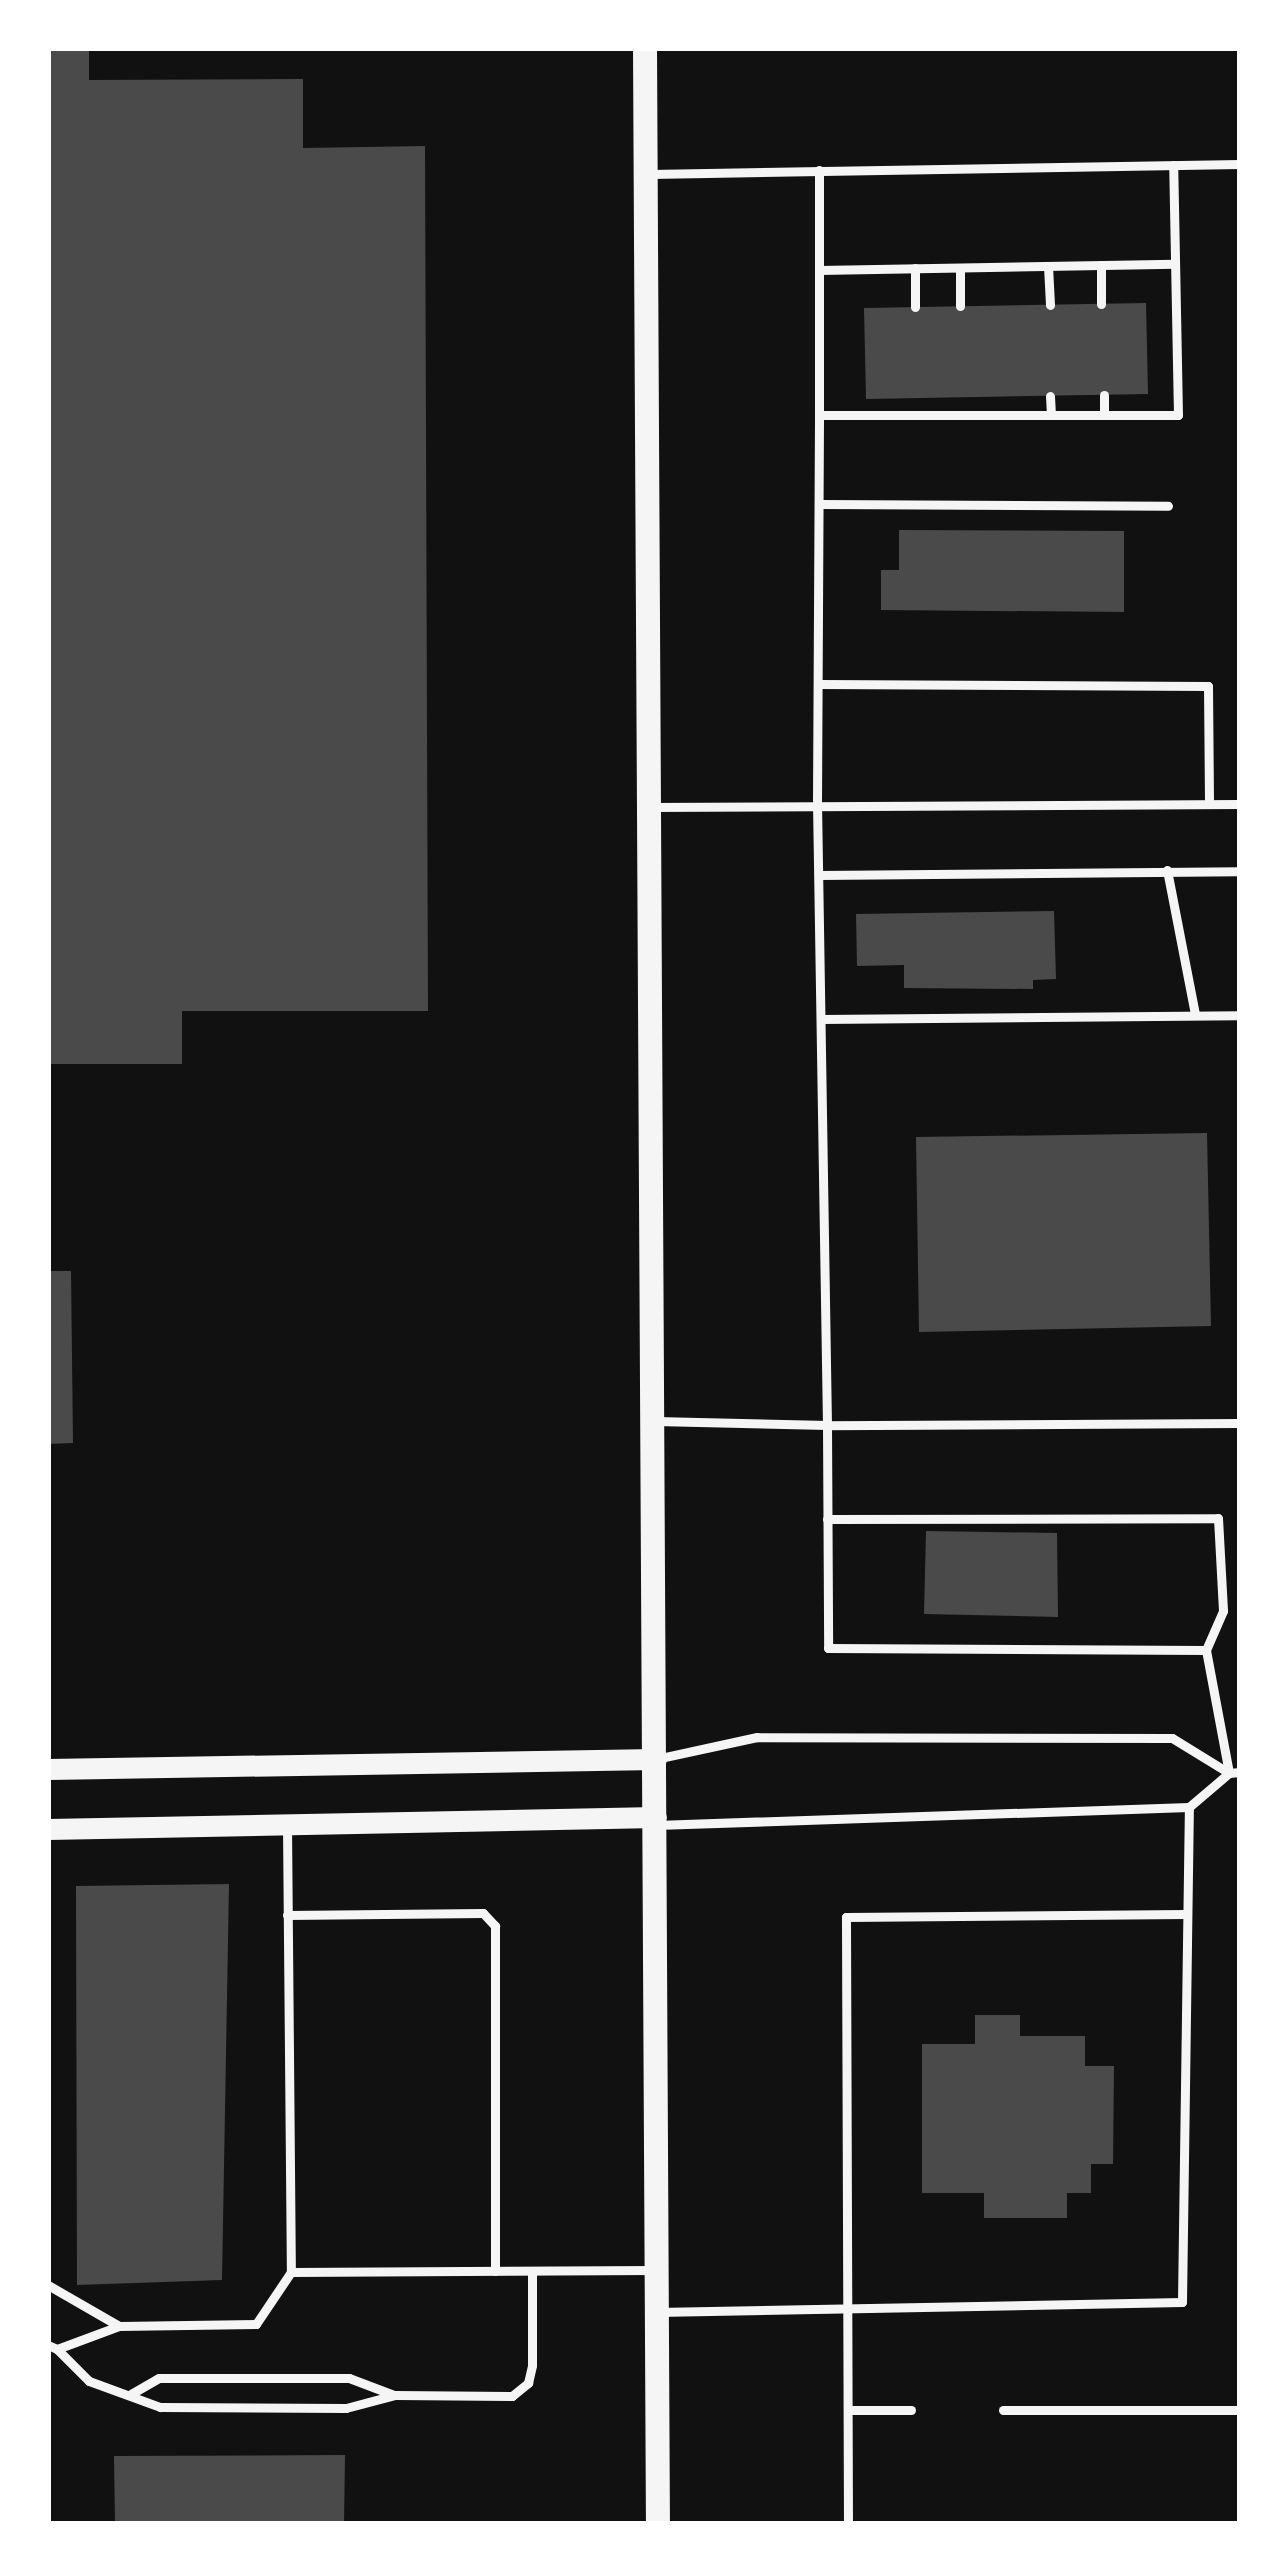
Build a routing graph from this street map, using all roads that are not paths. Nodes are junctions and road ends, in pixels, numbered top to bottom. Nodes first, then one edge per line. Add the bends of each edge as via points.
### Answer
1 (645, 48) edge
2 (1240, 164) edge
3 (1173, 165) junction
4 (819, 170) junction
5 (645, 174) junction
6 (1175, 264) junction
7 (1101, 265) junction
8 (1048, 266) junction
9 (915, 268) junction
10 (960, 268) junction
11 (819, 270) junction
12 (1101, 304) dead end
13 (1050, 305) dead end
14 (960, 306) dead end
15 (915, 307) dead end
16 (1104, 395) dead end
17 (1050, 396) dead end
18 (917, 398) dead end
19 (962, 398) dead end
20 (819, 415) junction
21 (918, 415) junction
22 (962, 415) junction
23 (1051, 415) junction
24 (1104, 415) junction
25 (819, 504) junction
26 (1168, 506) dead end
27 (818, 685) junction
28 (817, 802) junction
29 (1209, 804) junction
30 (1240, 804) edge
31 (650, 807) junction
32 (1167, 870) junction
33 (1240, 871) edge
34 (819, 875) junction
35 (1195, 1014) junction
36 (1240, 1015) edge
37 (821, 1019) junction
38 (654, 1421) junction
39 (1240, 1423) edge
40 (827, 1425) junction
41 (827, 1519) junction
42 (1206, 1650) junction
43 (656, 1759) junction
44 (48, 1769) edge
45 (1234, 1772) edge
46 (1189, 1807) junction
47 (656, 1821) junction
48 (287, 1825) junction
49 (48, 1829) edge
50 (1186, 1914) junction
51 (287, 1915) junction
52 (657, 2270) junction
53 (495, 2271) junction
54 (532, 2271) junction
55 (291, 2272) junction
56 (48, 2285) edge
57 (848, 2310) junction
58 (657, 2312) junction
59 (119, 2326) junction
60 (52, 2347) edge
61 (131, 2394) junction
62 (395, 2396) junction
63 (848, 2410) junction
64 (911, 2410) dead end
65 (1003, 2410) dead end
66 (1240, 2410) edge
67 (658, 2524) edge
68 (848, 2524) edge

1 - 5 main road
2 - 3 lane
3 - 4 lane
3 - 6 lane
4 - 5 lane
4 - 11 lane
5 - 31 main road
6 - 7 lane
6 - 24 lane via 1178,415
7 - 8 lane
7 - 12 lane
8 - 10 lane
8 - 13 lane
9 - 10 lane
9 - 11 lane
9 - 15 lane
10 - 14 lane
11 - 20 lane
16 - 24 lane
17 - 23 lane
18 - 21 lane
19 - 22 lane
20 - 21 lane
20 - 25 lane
21 - 22 lane
22 - 23 lane
23 - 24 lane
25 - 26 lane
25 - 27 lane
27 - 28 lane
27 - 29 lane via 1208,686
28 - 29 lane
28 - 31 lane
28 - 34 lane
29 - 30 lane
31 - 38 main road
32 - 33 lane
32 - 34 lane
32 - 35 lane
34 - 37 lane
35 - 36 lane
35 - 37 lane
37 - 40 lane
38 - 40 lane
38 - 43 main road
39 - 40 lane
40 - 41 lane
41 - 42 lane via 828,1648
41 - 42 lane via 1218,1518 1223,1610
42 - 45 lane
43 - 44 street
43 - 45 lane via 757,1737 1172,1738
43 - 47 main road
45 - 46 lane
46 - 47 lane
46 - 50 lane
47 - 48 street
47 - 52 main road
48 - 49 street
48 - 51 lane
50 - 57 lane via 1182,2302
50 - 57 lane via 846,1917
51 - 53 lane via 483,1913 495,1926
51 - 55 lane
52 - 54 lane
52 - 58 main road
53 - 54 lane
53 - 55 lane
54 - 62 lane via 528,2383 512,2396
55 - 59 lane via 256,2324
56 - 59 lane
57 - 58 lane
57 - 63 lane
58 - 67 main road
59 - 60 lane
60 - 61 lane via 88,2381
61 - 62 lane via 160,2407 346,2408
61 - 62 lane via 159,2378 350,2378
63 - 64 lane
63 - 68 lane
65 - 66 lane

